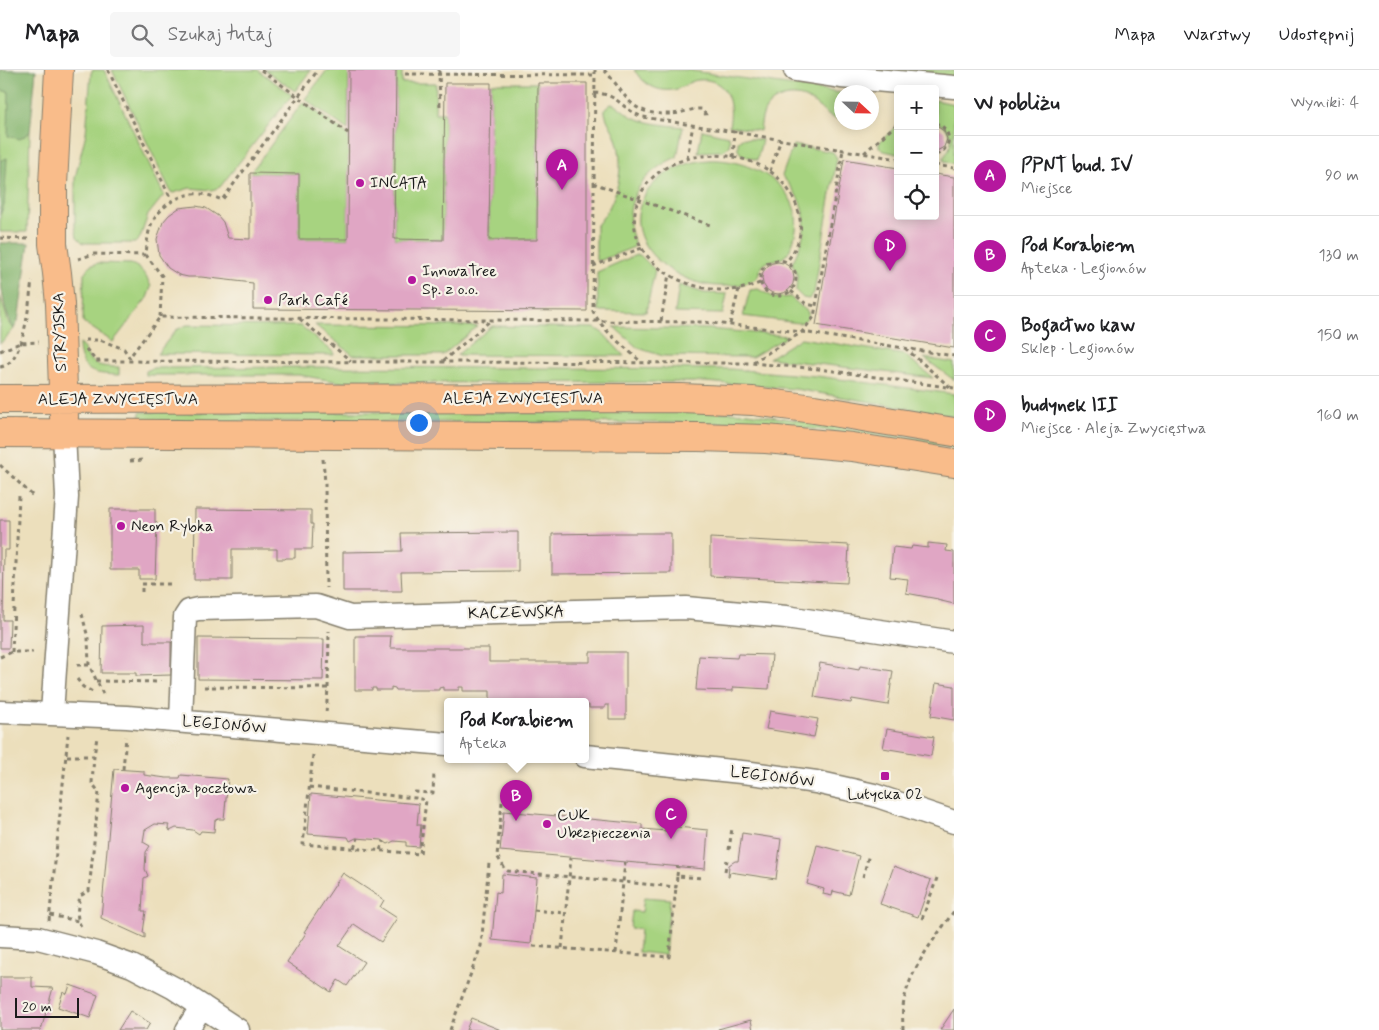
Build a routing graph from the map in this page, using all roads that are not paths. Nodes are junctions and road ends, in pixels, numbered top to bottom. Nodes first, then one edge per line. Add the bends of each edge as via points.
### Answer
1 (59, 70) edge
2 (795, 70) edge
3 (954, 87) edge
4 (63, 398) junction
5 (0, 399) edge
6 (954, 432) edge
7 (0, 433) edge
8 (64, 433) junction
9 (954, 463) edge
10 (954, 642) edge
11 (0, 712) edge
12 (52, 713) junction
13 (181, 721) junction
14 (444, 744) edge
15 (589, 756) edge
16 (954, 822) edge
17 (0, 936) edge
18 (202, 1006) junction
19 (187, 1030) edge
20 (238, 1030) edge

1 - 4 main road, STRYJSKA via 53,244
2 - 3 street
4 - 5 main road, ALEJA ZWYCIĘSTWA
4 - 6 main road, ALEJA ZWYCIĘSTWA via 652,398 753,401
4 - 8 main road, STRYJSKA
7 - 8 main road
8 - 9 main road via 766,439 852,447
8 - 12 street, STRYJSKA via 67,497
10 - 13 street, KACZEWSKA via 786,617 686,608 350,617 316,606 198,609 188,611 185,617
11 - 12 street, LEGIONÓW
12 - 13 street, LEGIONÓW
13 - 14 street, LEGIONÓW
15 - 16 street, LEGIONÓW via 816,782 883,798
17 - 18 street via 38,938 103,955 155,977
18 - 19 street
18 - 20 street

